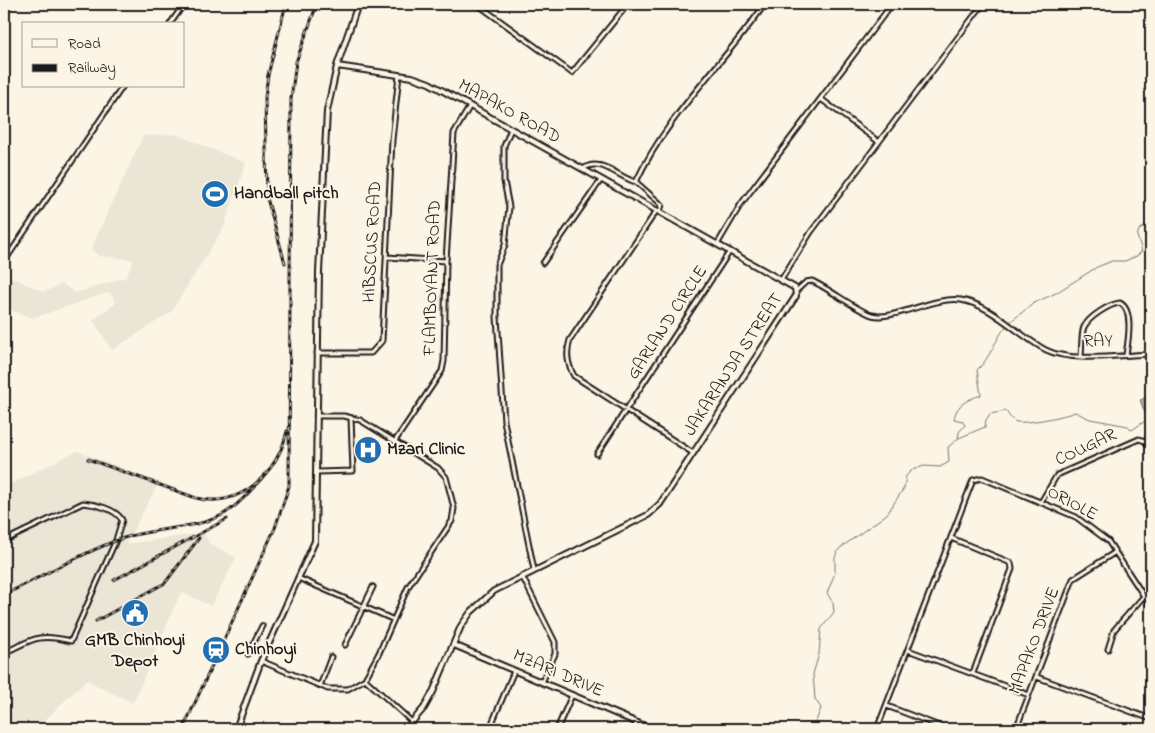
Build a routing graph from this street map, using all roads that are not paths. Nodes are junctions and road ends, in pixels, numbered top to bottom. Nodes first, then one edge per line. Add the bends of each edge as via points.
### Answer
1 (184, 4) edge
2 (358, 4) edge
3 (477, 4) edge
4 (628, 4) edge
5 (765, 4) edge
6 (892, 4) edge
7 (983, 4) edge
8 (171, 22) edge
9 (337, 66) junction
10 (399, 75) junction
11 (122, 88) edge
12 (821, 99) junction
13 (470, 105) junction
14 (511, 128) junction
15 (879, 142) junction
16 (583, 168) junction
17 (601, 180) junction
18 (636, 182) junction
19 (659, 211) junction
20 (718, 243) junction
21 (730, 251) junction
22 (387, 257) junction
23 (446, 261) junction
24 (4, 262) edge
25 (543, 264) dead end
26 (781, 280) junction
27 (796, 291) junction
28 (317, 353) junction
29 (1151, 354) edge
30 (1126, 355) junction
31 (1080, 356) junction
32 (628, 410) junction
33 (317, 416) junction
34 (350, 418) junction
35 (396, 442) junction
36 (1151, 450) edge
37 (692, 453) junction
38 (598, 454) dead end
39 (317, 472) junction
40 (1041, 502) junction
41 (951, 538) junction
42 (4, 541) edge
43 (1114, 553) junction
44 (534, 570) junction
45 (522, 576) junction
46 (298, 578) junction
47 (372, 587) dead end
48 (1151, 596) edge
49 (1145, 598) junction
50 (364, 607) junction
51 (1151, 607) edge
52 (392, 619) junction
53 (262, 626) dead end
54 (344, 645) dead end
55 (454, 645) junction
56 (1108, 649) dead end
57 (908, 650) junction
58 (4, 653) edge
59 (248, 654) dead end
60 (331, 657) dead end
61 (261, 660) junction
62 (514, 671) junction
63 (973, 674) junction
64 (1037, 676) junction
65 (364, 679) junction
66 (542, 682) junction
67 (320, 686) junction
68 (572, 695) junction
69 (1029, 695) junction
70 (887, 706) junction
71 (1151, 719) edge
72 (412, 722) junction
73 (637, 723) junction
74 (237, 728) edge
75 (490, 728) edge
76 (245, 729) edge
77 (406, 729) edge
78 (556, 729) edge
79 (633, 729) edge
80 (652, 729) edge
81 (877, 729) edge
82 (947, 729) edge
83 (1016, 729) edge

1 - 8 street
2 - 9 street
3 - 4 street via 572,73
5 - 18 street via 705,79
6 - 12 street
7 - 15 street
9 - 10 street, MAPAKO ROAD
9 - 28 street via 327,111
10 - 13 street, MAPAKO ROAD via 429,83
10 - 22 street, HIBSCUS ROAD via 392,140
11 - 24 street
12 - 15 street
12 - 20 street via 741,204
13 - 14 street, MAPAKO ROAD
13 - 23 street, FLAMBOYANT ROAD via 454,133
14 - 16 street, MAPAKO ROAD
14 - 44 street via 504,146 504,181 509,207 505,244 497,265 497,317 504,421
15 - 26 street via 810,232
16 - 17 street, MAPAKO ROAD
16 - 18 street via 599,164 626,180
17 - 19 street, MAPAKO ROAD
17 - 25 street
18 - 19 street via 656,198 662,206
19 - 20 street, MAPAKO ROAD
19 - 32 street via 570,340 566,351 568,366 574,376
20 - 21 street, MAPAKO ROAD
21 - 26 street, MAPAKO ROAD
21 - 32 street, GARLAND CIRCLE
22 - 23 street
22 - 28 street, HIBSCUS ROAD via 382,341 378,348 371,353
23 - 35 street, FLAMBOYANT ROAD via 442,371
26 - 27 street, MAPAKO ROAD
27 - 31 street, RAY via 806,282 812,282 873,315 940,300 963,300 992,313 1046,350 1065,356
27 - 37 street, JAKARANDA STREAT via 796,296
28 - 33 street
29 - 30 street, RAY
30 - 31 street, RAY
30 - 31 street via 1128,327 1126,311 1120,303 1102,310 1084,328
32 - 37 street
32 - 38 street, GARLAND CIRCLE
33 - 34 street
33 - 39 street
34 - 35 street via 360,420
34 - 39 street via 353,471
35 - 52 street via 438,468 446,477 454,508 452,521 408,587
36 - 40 street, COUGAR via 1145,440 1139,439 1057,475
37 - 44 street, JAKARANDA STREAT via 660,504 648,515
39 - 46 street via 315,541
40 - 41 street, ORIOLE via 976,478
40 - 43 street, ORIOLE via 1076,517 1108,541
41 - 57 street
41 - 63 street via 1012,563
42 - 58 street via 83,503 121,516 122,520 71,641 37,636
43 - 49 street, ORIOLE
43 - 64 street, MAPAKO DRIVE via 1073,579
44 - 45 street, JAKARANDA STREAT
45 - 55 street, JAKARANDA STREAT via 494,591 471,612
45 - 66 street via 555,642 555,654
46 - 50 street
46 - 61 street
47 - 50 street
48 - 49 street
49 - 51 street, ORIOLE
49 - 56 street via 1114,630
50 - 52 street
50 - 54 street
52 - 65 street via 379,653
53 - 59 street
55 - 62 street, MZARI DRIVE
55 - 72 street, JAKARANDA STREAT via 433,692
57 - 63 street
57 - 70 street
60 - 67 street
61 - 67 street
61 - 74 street
62 - 66 street, MZARI DRIVE
62 - 75 street
63 - 69 street
64 - 69 street, MAPAKO DRIVE
64 - 71 street
65 - 67 street via 348,689
65 - 72 street
66 - 68 street, MZARI DRIVE
68 - 73 street, MZARI DRIVE
68 - 78 street
69 - 83 street, MAPAKO DRIVE
70 - 81 street
70 - 82 street
72 - 77 street, JAKARANDA STREAT
73 - 79 street
73 - 80 street, MZARI DRIVE
74 - 76 street

